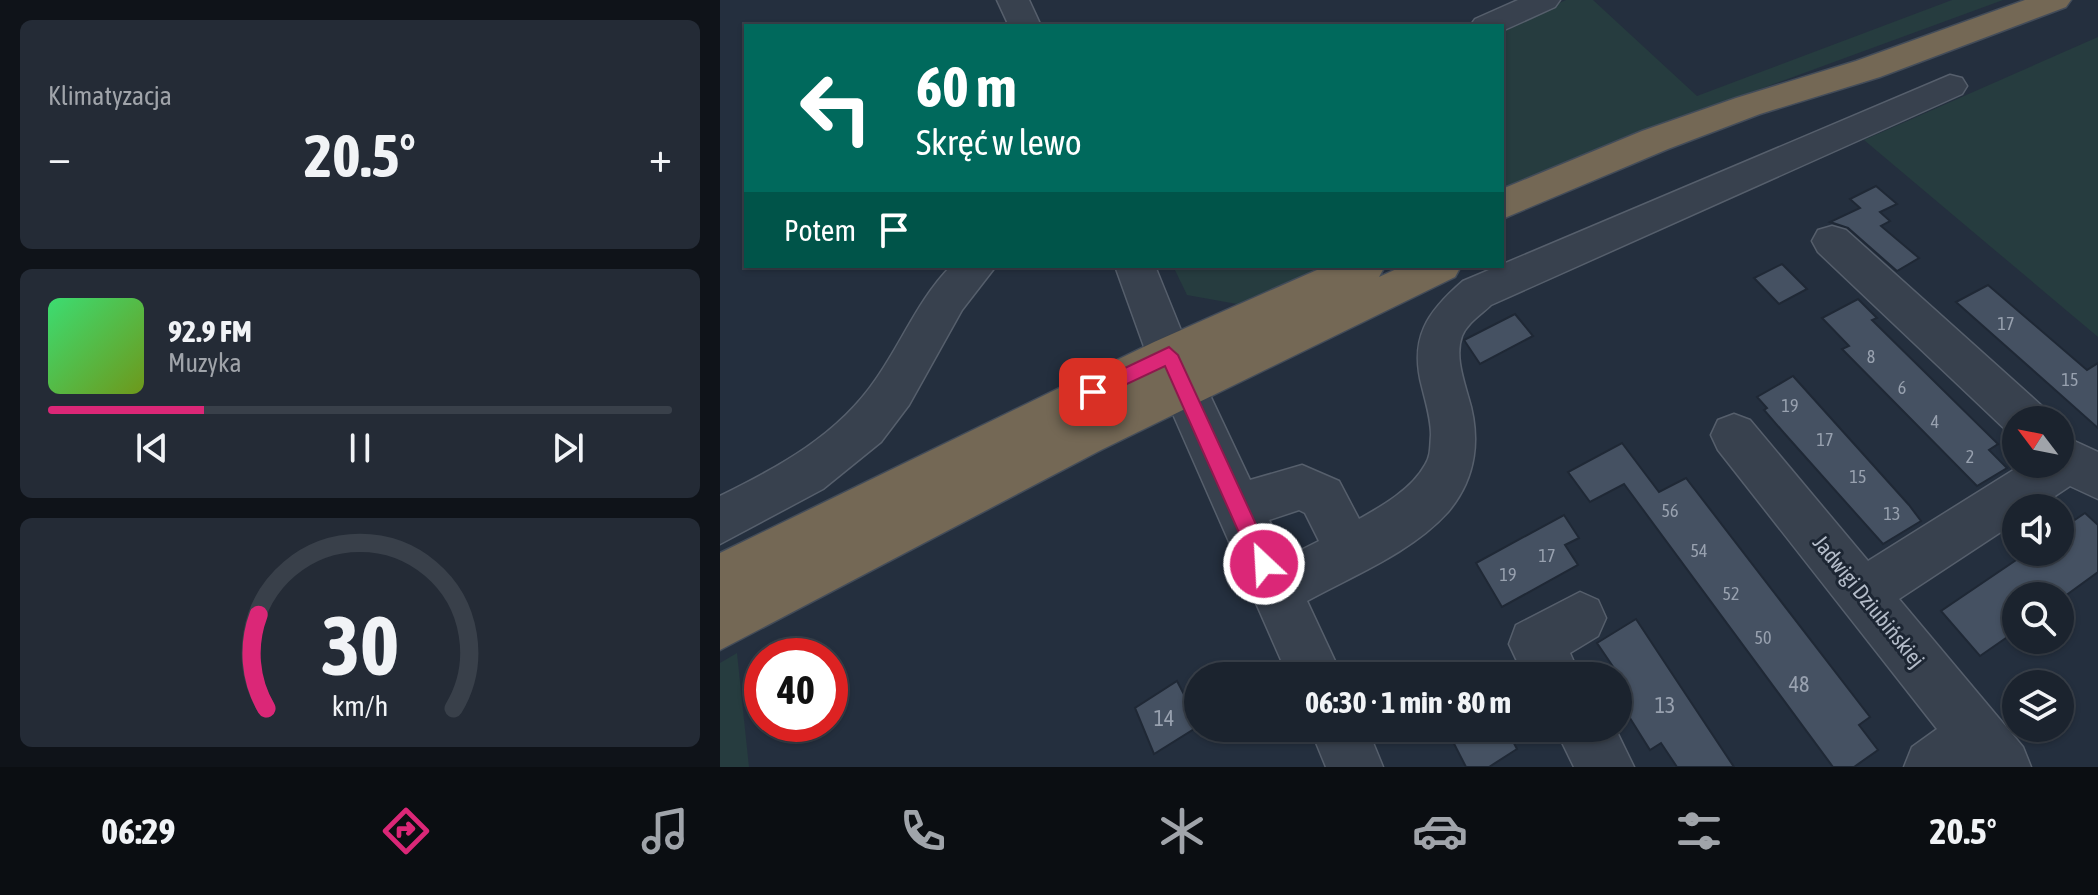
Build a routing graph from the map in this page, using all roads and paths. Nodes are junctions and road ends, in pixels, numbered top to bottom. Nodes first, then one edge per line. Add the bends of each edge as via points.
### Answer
1 (1013, 0) edge
2 (1544, 0) edge
3 (2055, 0) edge
4 (1024, 24) edge
5 (1490, 24) edge
6 (1868, 69) junction
7 (1950, 86) dead end
8 (1504, 204) edge
9 (1504, 237) edge
10 (1832, 241) dead end
11 (974, 268) edge
12 (1136, 268) edge
13 (1361, 268) edge
14 (1436, 268) edge
15 (1176, 371) junction
16 (2011, 406) edge
17 (1734, 435) dead end
18 (2076, 463) edge
19 (1239, 512) junction
20 (720, 521) edge
21 (1349, 550) junction
22 (720, 579) edge
23 (1276, 590) junction
24 (1863, 593) junction
25 (1580, 618) dead end
26 (720, 624) edge
27 (1309, 662) edge
28 (1545, 662) edge
29 (1344, 742) edge
30 (1591, 742) edge
31 (1990, 751) edge
32 (1355, 767) edge
33 (1606, 767) edge
34 (1932, 767) edge

1 - 4 street
2 - 5 street
3 - 6 highway
6 - 8 highway via 1655,140
6 - 9 highway via 1764,122
7 - 21 street via 1459,305 1436,340 1454,439 1444,478 1432,496 1394,526
10 - 16 street
11 - 20 street via 949,297 880,411 857,434 809,472
12 - 15 street
13 - 15 highway
14 - 15 highway
15 - 19 street
15 - 22 highway
15 - 26 highway via 983,487
17 - 24 street, Jadwigi Dziubińskiej
18 - 24 street
19 - 21 street via 1262,498 1302,487 1322,497
19 - 23 street
21 - 23 street
23 - 27 street
24 - 31 street, Jadwigi Dziubińskiej
25 - 28 street via 1535,644
29 - 32 street
30 - 33 street
31 - 34 street

